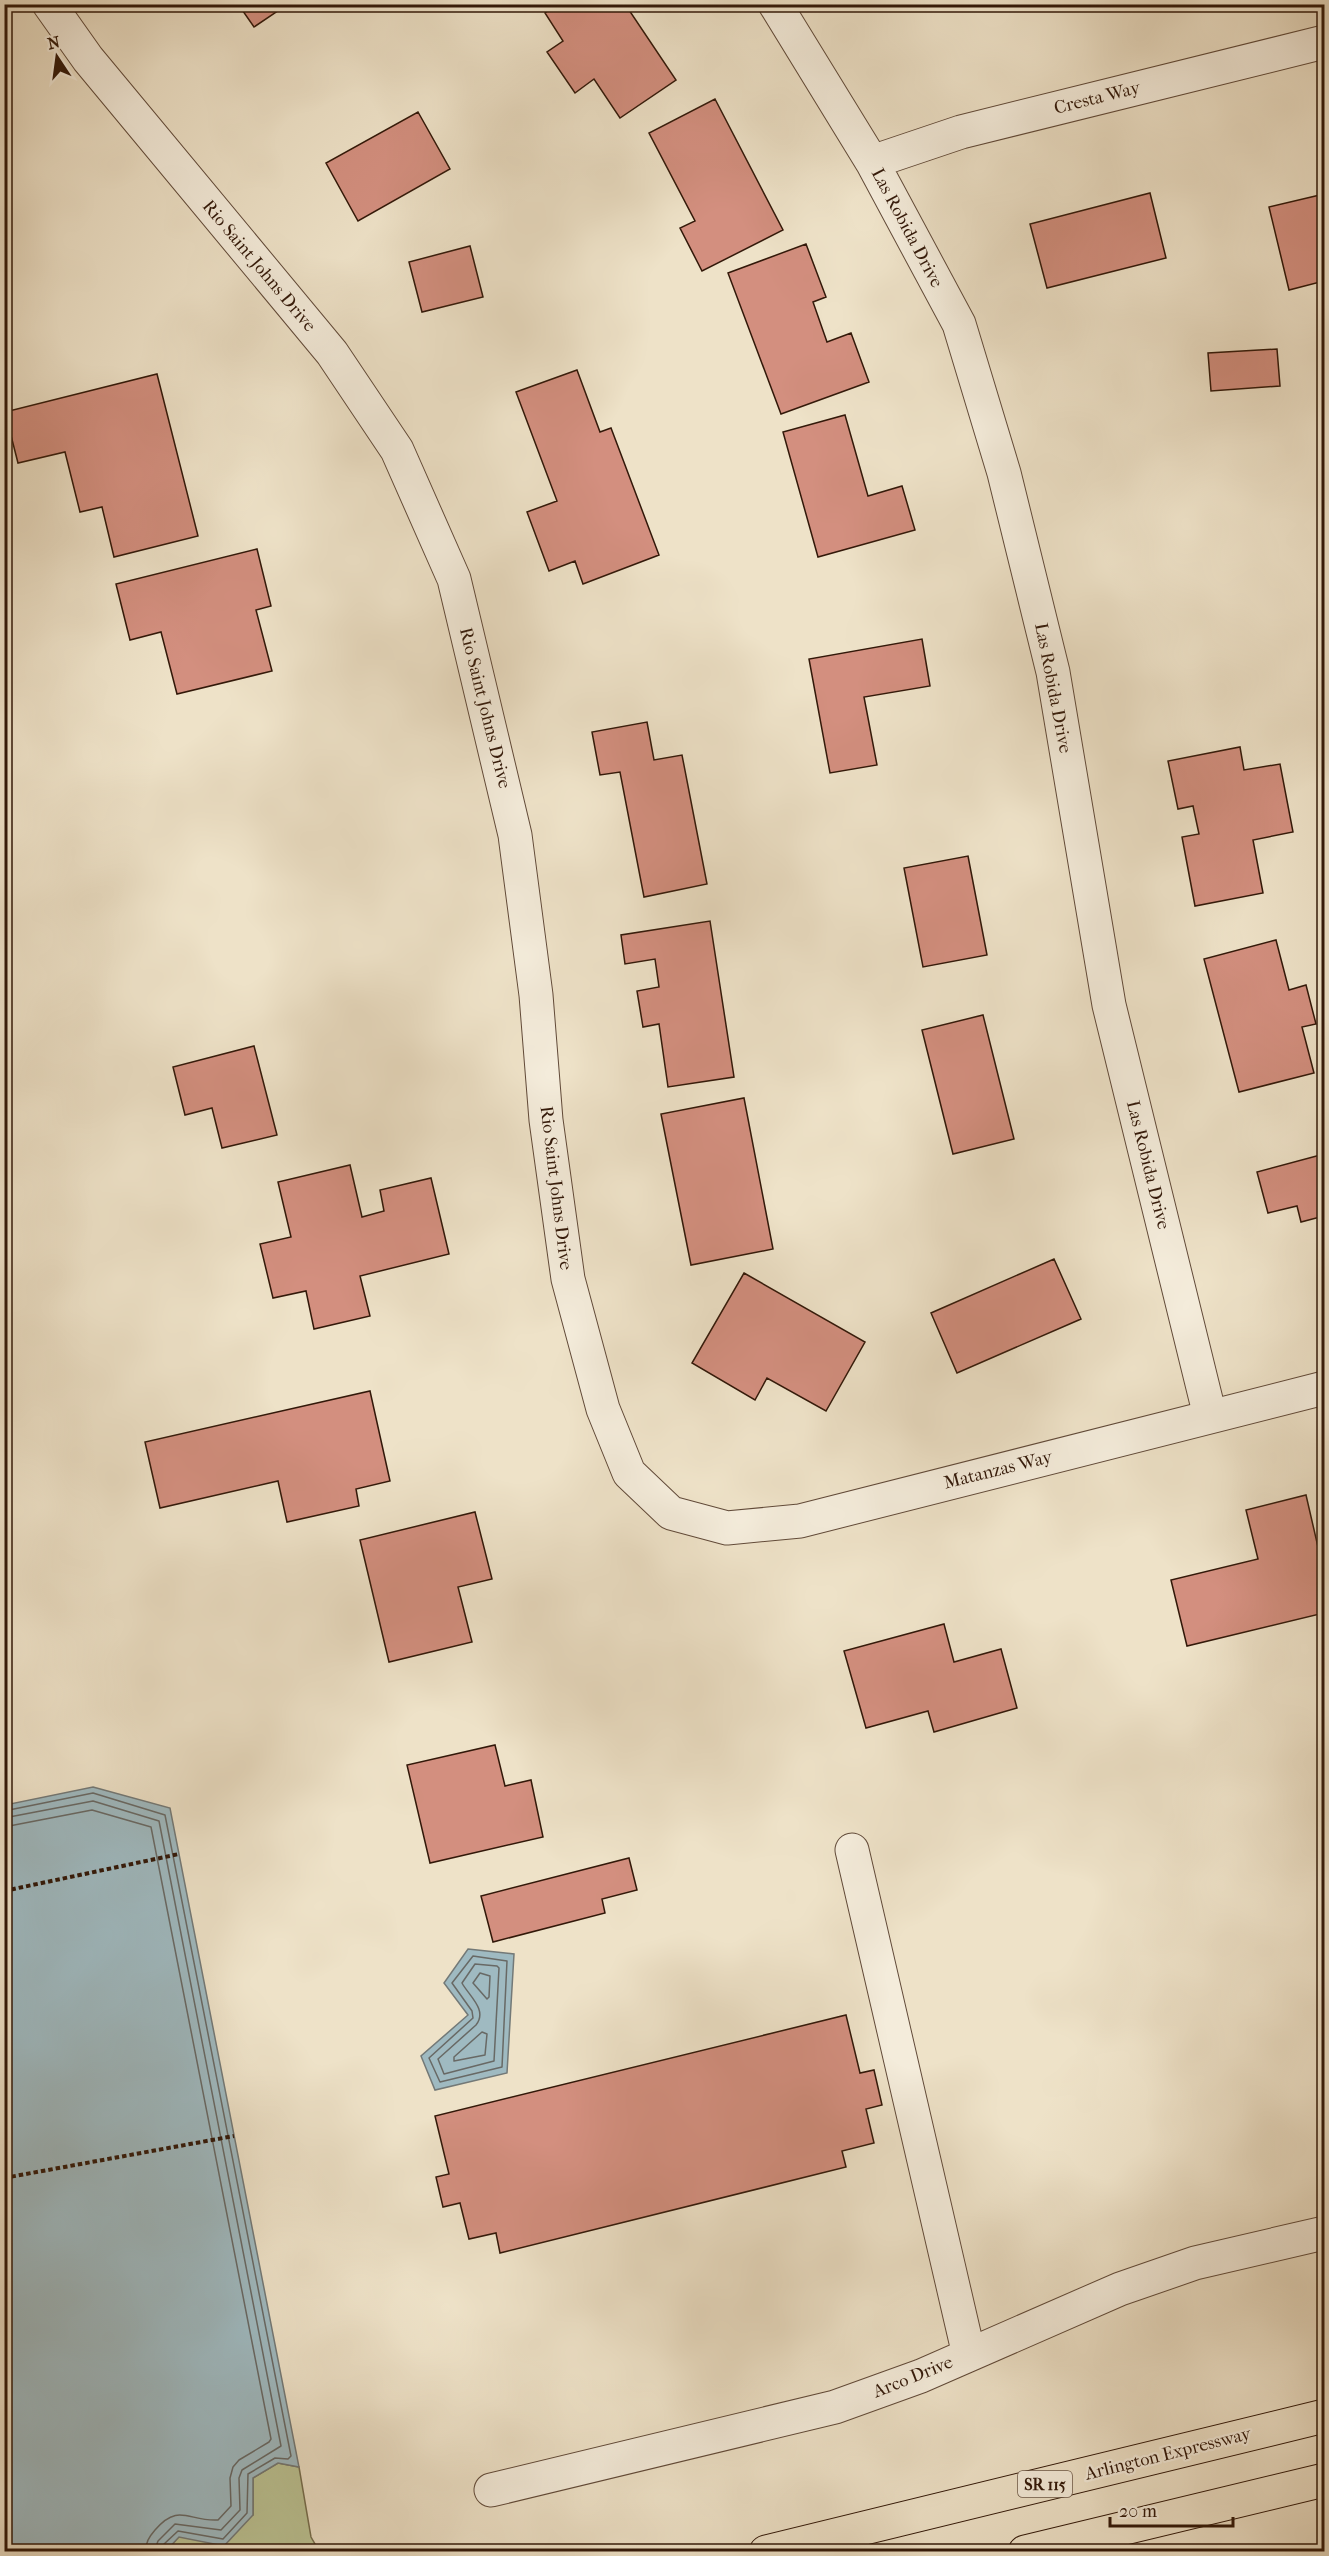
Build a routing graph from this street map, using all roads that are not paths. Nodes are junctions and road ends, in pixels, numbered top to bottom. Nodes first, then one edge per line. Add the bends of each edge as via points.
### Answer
1 (49, 4) edge
2 (775, 4) edge
3 (1324, 42) edge
4 (872, 162) junction
5 (1324, 1388) edge
6 (1210, 1416) junction
7 (670, 1513) joint
8 (852, 1850) dead end
9 (1324, 2233) edge
10 (969, 2355) junction
11 (1324, 2416) edge
12 (1324, 2480) edge
13 (491, 2490) dead end
14 (766, 2552) edge
15 (1024, 2552) edge

1 - 7 street, Rio Saint Johns Drive via 88,59 332,353 397,450 454,579 515,835 568,1279 603,1409 628,1473
2 - 4 street, Las Robida Drive
3 - 4 street, Cresta Way via 961,132
4 - 6 street, Las Robida Drive via 959,324 1004,473 1053,672 1109,1005
5 - 6 street, Matanzas Way
6 - 7 street, Matanzas Way via 800,1521 726,1528
8 - 10 street
9 - 10 street, Arco Drive via 1195,2263 1130,2285
10 - 13 street, Arco Drive via 835,2407
11 - 14 highway, Arlington Expressway / SR 115
12 - 15 highway

